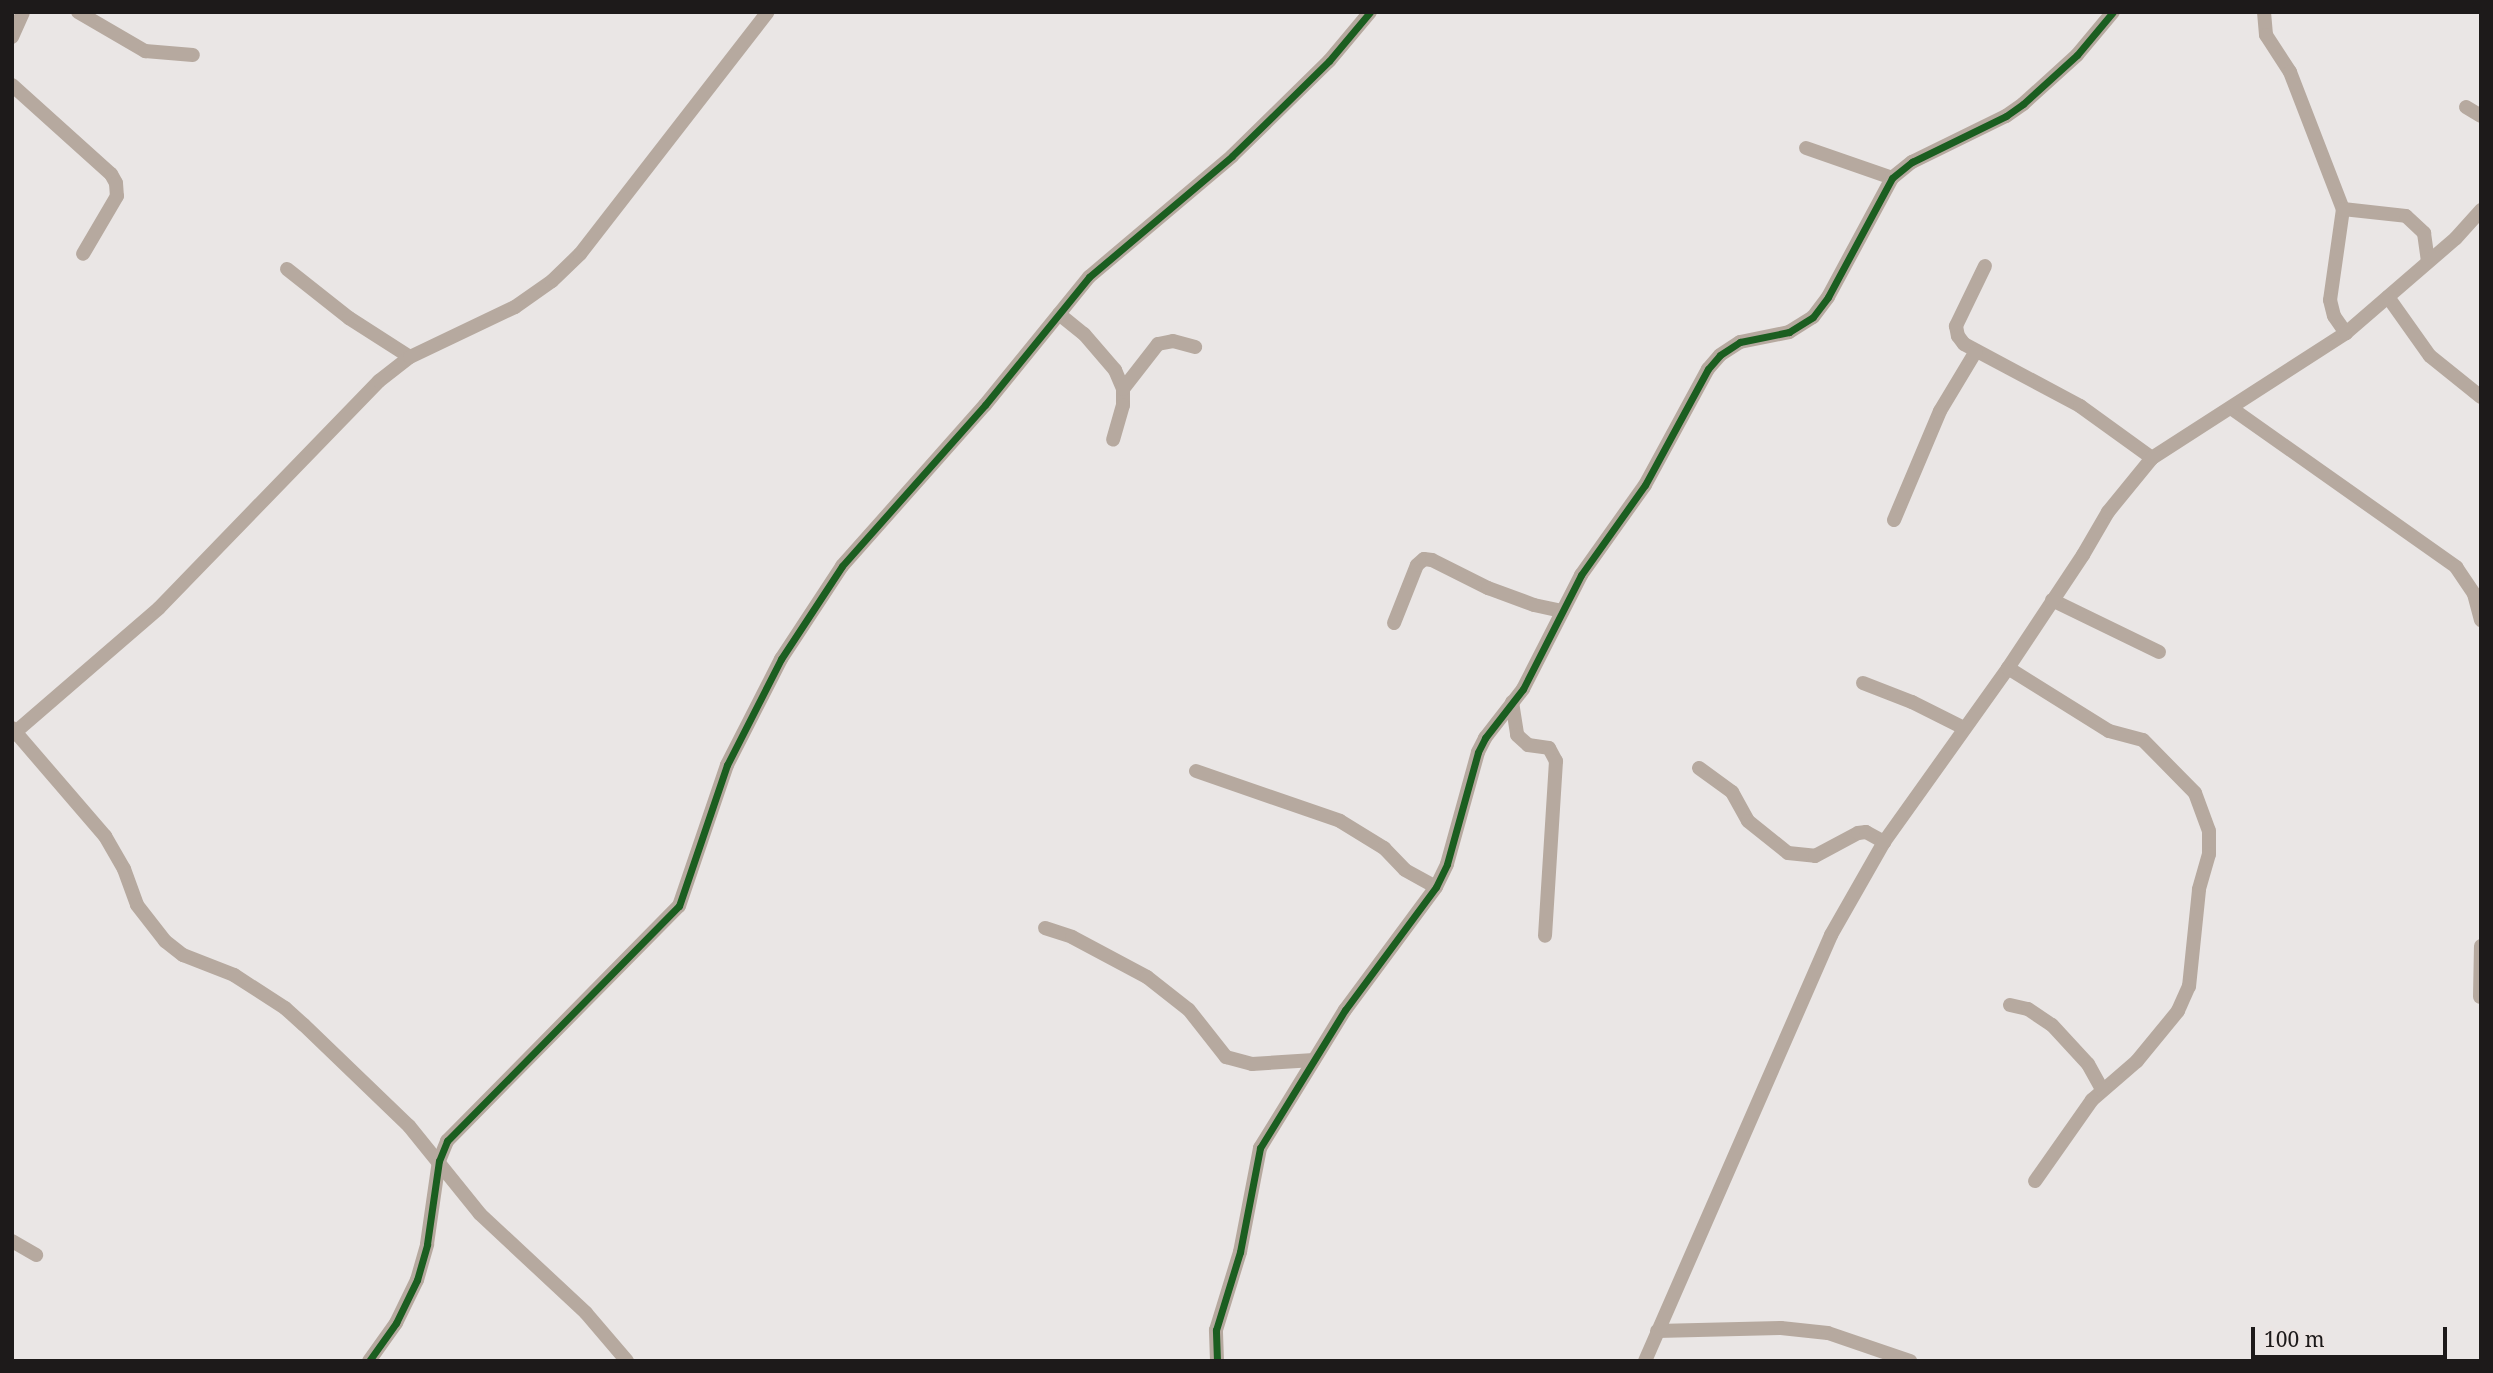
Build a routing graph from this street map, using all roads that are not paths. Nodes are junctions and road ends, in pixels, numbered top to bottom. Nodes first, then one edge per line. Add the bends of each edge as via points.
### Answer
1 (23, 12) edge
2 (78, 12) edge
3 (768, 12) edge
4 (1370, 12) edge
5 (2096, 12) edge
6 (2113, 12) edge
7 (2264, 12) edge
8 (2099, 29) junction
9 (12, 37) edge
10 (193, 55) dead end
11 (12, 85) edge
12 (2466, 107) dead end
13 (2481, 116) edge
14 (1806, 148) dead end
15 (1892, 178) junction
16 (2343, 209) junction
17 (2481, 210) edge
18 (83, 254) dead end
19 (2428, 261) junction
20 (1985, 266) dead end
21 (287, 269) dead end
22 (2388, 297) junction
23 (1059, 314) junction
24 (2346, 333) junction
25 (1195, 347) dead end
26 (1976, 351) junction
27 (410, 357) junction
28 (1123, 389) junction
29 (2481, 397) edge
30 (2231, 408) junction
31 (1112, 440) dead end
32 (2152, 458) junction
33 (1894, 520) dead end
34 (2052, 600) junction
35 (1562, 611) junction
36 (2481, 620) edge
37 (1394, 623) dead end
38 (2159, 652) dead end
39 (2008, 668) junction
40 (1863, 683) dead end
41 (1512, 702) junction
42 (1964, 728) junction
43 (13, 732) edge
44 (1699, 768) dead end
45 (1196, 771) dead end
46 (1884, 842) junction
47 (1436, 887) junction
48 (1045, 928) dead end
49 (1545, 936) dead end
50 (2481, 946) edge
51 (2480, 997) edge
52 (2010, 1006) dead end
53 (1314, 1060) junction
54 (2102, 1089) junction
55 (439, 1161) junction
56 (2035, 1181) dead end
57 (12, 1241) edge
58 (36, 1255) dead end
59 (1657, 1331) junction
60 (369, 1361) edge
61 (627, 1361) edge
62 (1217, 1361) edge
63 (1645, 1361) edge
64 (1910, 1361) edge

1 - 9 street
2 - 10 street via 145,51
3 - 27 street via 580,254 552,281 515,307
4 - 23 street via 1284,107 1187,195 1108,258
5 - 8 street
6 - 8 street
7 - 16 street via 2266,35 2290,72
8 - 15 street via 2006,116 1912,162
11 - 18 street via 116,183 117,195
12 - 13 street
14 - 15 street
15 - 35 street via 1813,317 1788,332 1740,342 1708,369 1645,485 1598,549
16 - 19 street via 2406,216 2424,233
16 - 24 street via 2330,300
17 - 19 street
19 - 22 street
20 - 26 street via 1956,326 1964,344
21 - 27 street via 349,318
22 - 24 street
22 - 29 street via 2430,355
23 - 28 street via 1100,351
23 - 55 street via 842,566 797,631 727,765 679,906 584,1006 456,1128
24 - 30 street
25 - 28 street via 1173,341 1158,344
26 - 32 street via 2080,406
26 - 33 street via 1940,411
27 - 43 street via 344,414 159,608
28 - 31 street via 1120,421
30 - 32 street
30 - 36 street via 2456,568 2473,594
32 - 34 street via 2108,512
34 - 38 street
34 - 39 street
35 - 37 street via 1488,588 1424,559 1417,565
35 - 41 street
39 - 42 street
39 - 54 street via 2109,731 2136,736 2148,744 2195,793 2209,831 2185,996 2157,1041
40 - 42 street
41 - 47 street via 1478,752 1447,864
41 - 49 street via 1517,735 1528,745 1549,748 1556,761
42 - 46 street
43 - 55 street via 105,836 137,905 165,941 183,955 234,975 285,1008 409,1126
44 - 46 street via 1732,792 1748,821 1788,853 1815,856 1866,832
45 - 47 street via 1340,821 1384,848 1405,870
46 - 59 street via 1831,935
47 - 53 street
48 - 53 street via 1072,937 1146,977 1189,1010 1226,1057 1252,1063
50 - 51 street
52 - 54 street via 2028,1009 2052,1025 2088,1064
53 - 62 street via 1255,1163 1240,1252 1216,1330
54 - 56 street
55 - 60 street via 417,1280 396,1323
55 - 61 street via 480,1214 586,1313
57 - 58 street
59 - 63 street
59 - 64 street via 1810,1331 1843,1336

